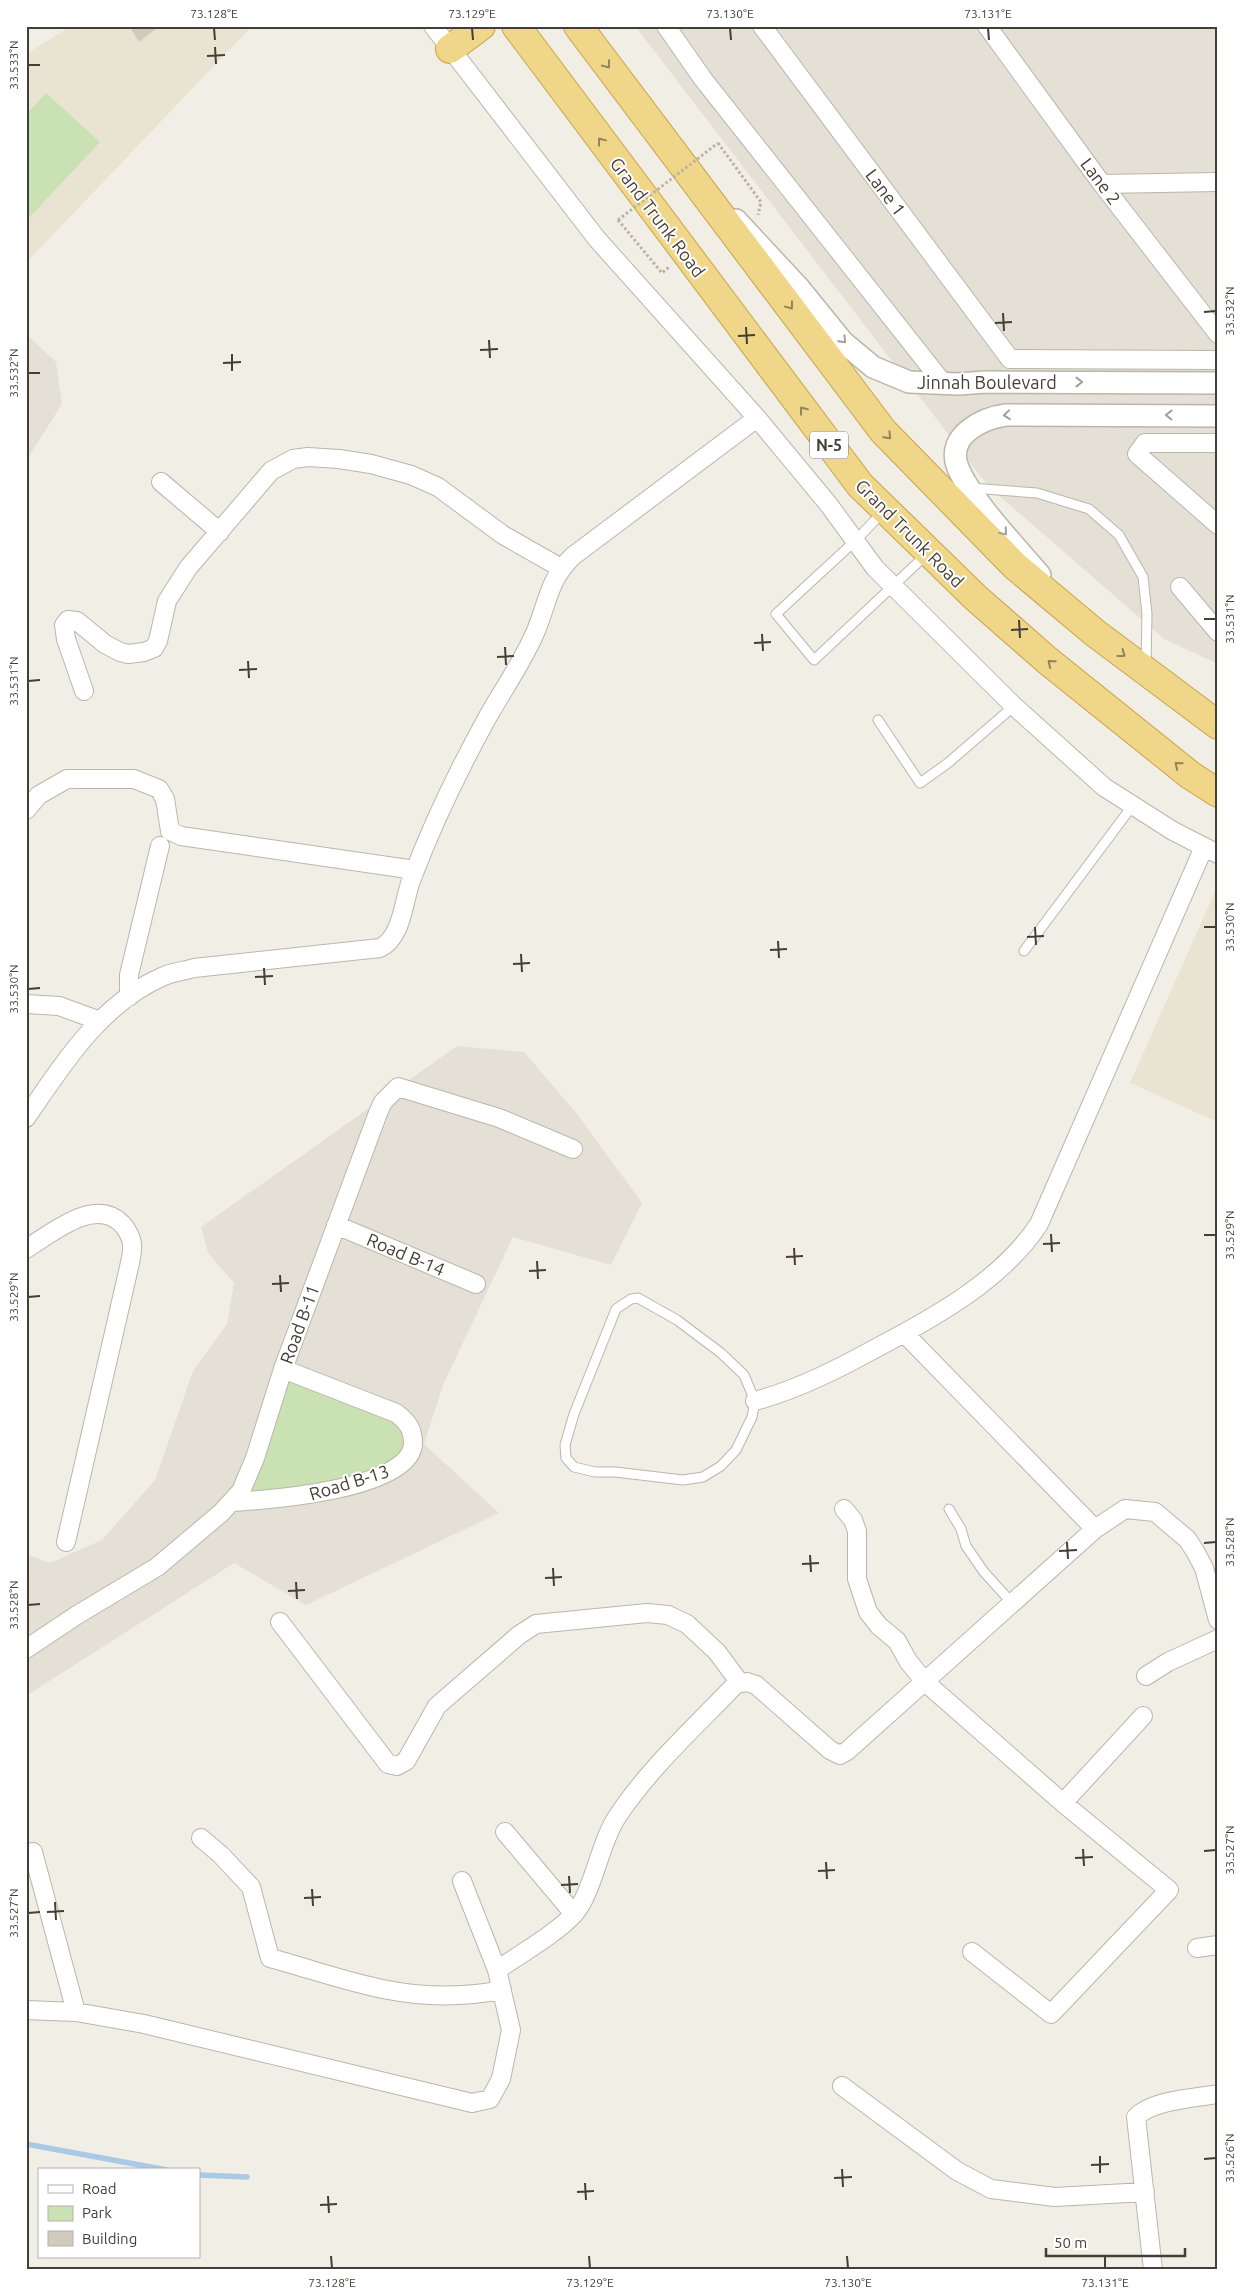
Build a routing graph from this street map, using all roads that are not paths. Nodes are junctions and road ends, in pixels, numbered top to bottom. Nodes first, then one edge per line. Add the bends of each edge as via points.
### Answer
1 (433, 26) edge
2 (481, 26) edge
3 (516, 26) edge
4 (578, 26) edge
5 (666, 26) edge
6 (762, 26) edge
7 (987, 26) edge
8 (450, 49) junction
9 (691, 176) junction
10 (1218, 182) edge
11 (1102, 184) junction
12 (1218, 334) edge
13 (1218, 360) edge
14 (1115, 382) junction
15 (1218, 383) edge
16 (944, 384) junction
17 (1135, 414) junction
18 (1218, 416) edge
19 (756, 418) junction
20 (1218, 443) edge
21 (161, 482) dead end
22 (970, 488) junction
23 (885, 510) junction
24 (1218, 525) edge
25 (220, 532) junction
26 (855, 541) junction
27 (929, 552) junction
28 (561, 568) junction
29 (893, 586) junction
30 (1180, 588) dead end
31 (1218, 632) edge
32 (1094, 633) junction
33 (1146, 672) junction
34 (84, 691) dead end
35 (1014, 706) junction
36 (878, 720) dead end
37 (1215, 721) edge
38 (1218, 792) edge
39 (1133, 805) junction
40 (26, 810) edge
41 (160, 846) dead end
42 (1211, 850) edge
43 (415, 870) junction
44 (1024, 951) dead end
45 (129, 997) junction
46 (26, 1004) edge
47 (100, 1021) junction
48 (26, 1118) edge
49 (573, 1150) dead end
50 (336, 1225) junction
51 (26, 1249) edge
52 (476, 1284) dead end
53 (904, 1334) junction
54 (283, 1369) junction
55 (755, 1401) junction
56 (232, 1502) junction
57 (844, 1509) dead end
58 (949, 1509) dead end
59 (1095, 1529) junction
60 (66, 1542) dead end
61 (1012, 1603) junction
62 (1218, 1620) edge
63 (280, 1622) dead end
64 (1218, 1639) edge
65 (26, 1649) edge
66 (1146, 1676) dead end
67 (925, 1682) junction
68 (740, 1684) junction
69 (1143, 1716) dead end
70 (1063, 1803) junction
71 (506, 1832) dead end
72 (201, 1838) dead end
73 (33, 1852) dead end
74 (462, 1881) dead end
75 (574, 1914) junction
76 (1218, 1945) edge
77 (1198, 1948) dead end
78 (972, 1952) dead end
79 (497, 1970) junction
80 (502, 1990) junction
81 (26, 2010) edge
82 (76, 2012) junction
83 (842, 2086) dead end
84 (1218, 2094) edge
85 (1145, 2192) junction
86 (1153, 2270) edge

1 - 8 street
2 - 8 highway
23 -> 3 highway, Grand Trunk Road / N-5 via 860,485
4 -> 9 highway
5 - 16 street via 703,79
6 - 13 street, Lane 1 via 1010,359
7 - 11 street, Lane 2
8 - 19 street via 597,239
9 -> 16 street, Jinnah Boulevard via 753,236 843,342 873,366 909,382
9 -> 32 highway via 883,431 1015,566
10 - 11 street
11 - 12 street, Lane 2
14 - 15 street, Jinnah Boulevard
16 -> 14 street, Jinnah Boulevard
14 - 17 street
18 -> 17 street, Jinnah Boulevard
17 -> 22 street, Jinnah Boulevard via 991,417 963,434 957,447 957,464
19 - 26 street
19 - 28 street
20 - 24 street via 1145,443 1137,454
21 - 25 street
22 -> 32 street, Jinnah Boulevard via 1049,586
22 - 33 lane via 1037,493 1088,509 1119,535 1143,577 1147,614
23 - 26 lane
23 - 27 highway, Grand Trunk Road / N-5
25 - 28 street via 272,471 293,458 339,460 387,468 438,487 503,535
25 - 34 street via 172,592 154,648 128,654 120,652 78,621 68,620 64,625 66,639
26 - 29 street
26 - 29 lane via 776,614 814,660
27 - 29 lane
38 -> 27 highway, Grand Trunk Road / N-5 via 1190,775 1048,661
28 - 43 street via 535,633 449,790
29 - 35 street
30 - 31 street
32 -> 33 highway
33 - 37 highway
35 - 36 lane via 920,783
35 - 39 street via 1104,787
39 - 42 street via 1173,831
39 - 44 lane
40 - 43 street via 39,795 67,779 134,779 160,789 165,799 170,831 181,836
41 - 45 street via 129,975
42 - 53 street via 1039,1224 1012,1257 957,1303
43 - 45 street via 396,933 389,944 380,948 194,968 165,976
45 - 47 street
46 - 47 street via 59,1006
47 - 48 street via 80,1042
49 - 50 street, Road B-11 via 498,1118 398,1088 383,1102 378,1113
50 - 52 street, Road B-14
50 - 54 street, Road B-11
51 - 60 street via 73,1220 101,1212 115,1217 126,1228 132,1244 128,1276
53 - 55 street via 784,1393
53 - 59 street
54 - 56 street, Road B-11 via 255,1458 241,1491
54 - 56 street, Road B-13 via 396,1413 408,1422 413,1436 412,1448 402,1464 382,1476 339,1489 297,1497
55 - 55 lane via 752,1418 736,1450 721,1466 703,1477 683,1480 595,1472 574,1467 566,1458 565,1445 574,1414 616,1310 631,1298 653,1305 721,1353 744,1375
56 - 65 street, Road B-11 via 158,1567
57 - 67 street via 857,1531 857,1579 868,1612 897,1641 908,1662
58 - 61 lane via 961,1529 966,1546
59 - 61 street
59 - 62 street via 1126,1509 1155,1512 1187,1539 1195,1551 1204,1568
61 - 67 street
63 - 68 street via 388,1764 397,1766 406,1761 437,1706 536,1624 647,1613 668,1615 687,1624 716,1652
64 - 66 street
67 - 68 street via 840,1755 830,1750 756,1685
67 - 70 street
68 - 75 street via 736,1684 650,1772 616,1818
69 - 70 street
70 - 78 street via 1169,1890 1051,2014
71 - 75 street
72 - 80 street via 251,1887 270,1958 388,1990 432,1995 482,1994
73 - 82 street
74 - 79 street
75 - 79 street
76 - 77 street
79 - 80 street
80 - 82 street via 511,2030 501,2079 490,2099 472,2103 144,2024
81 - 82 street
83 - 85 street via 958,2171 991,2189 1054,2197
84 - 85 street via 1164,2103 1142,2110 1136,2117
85 - 86 street

